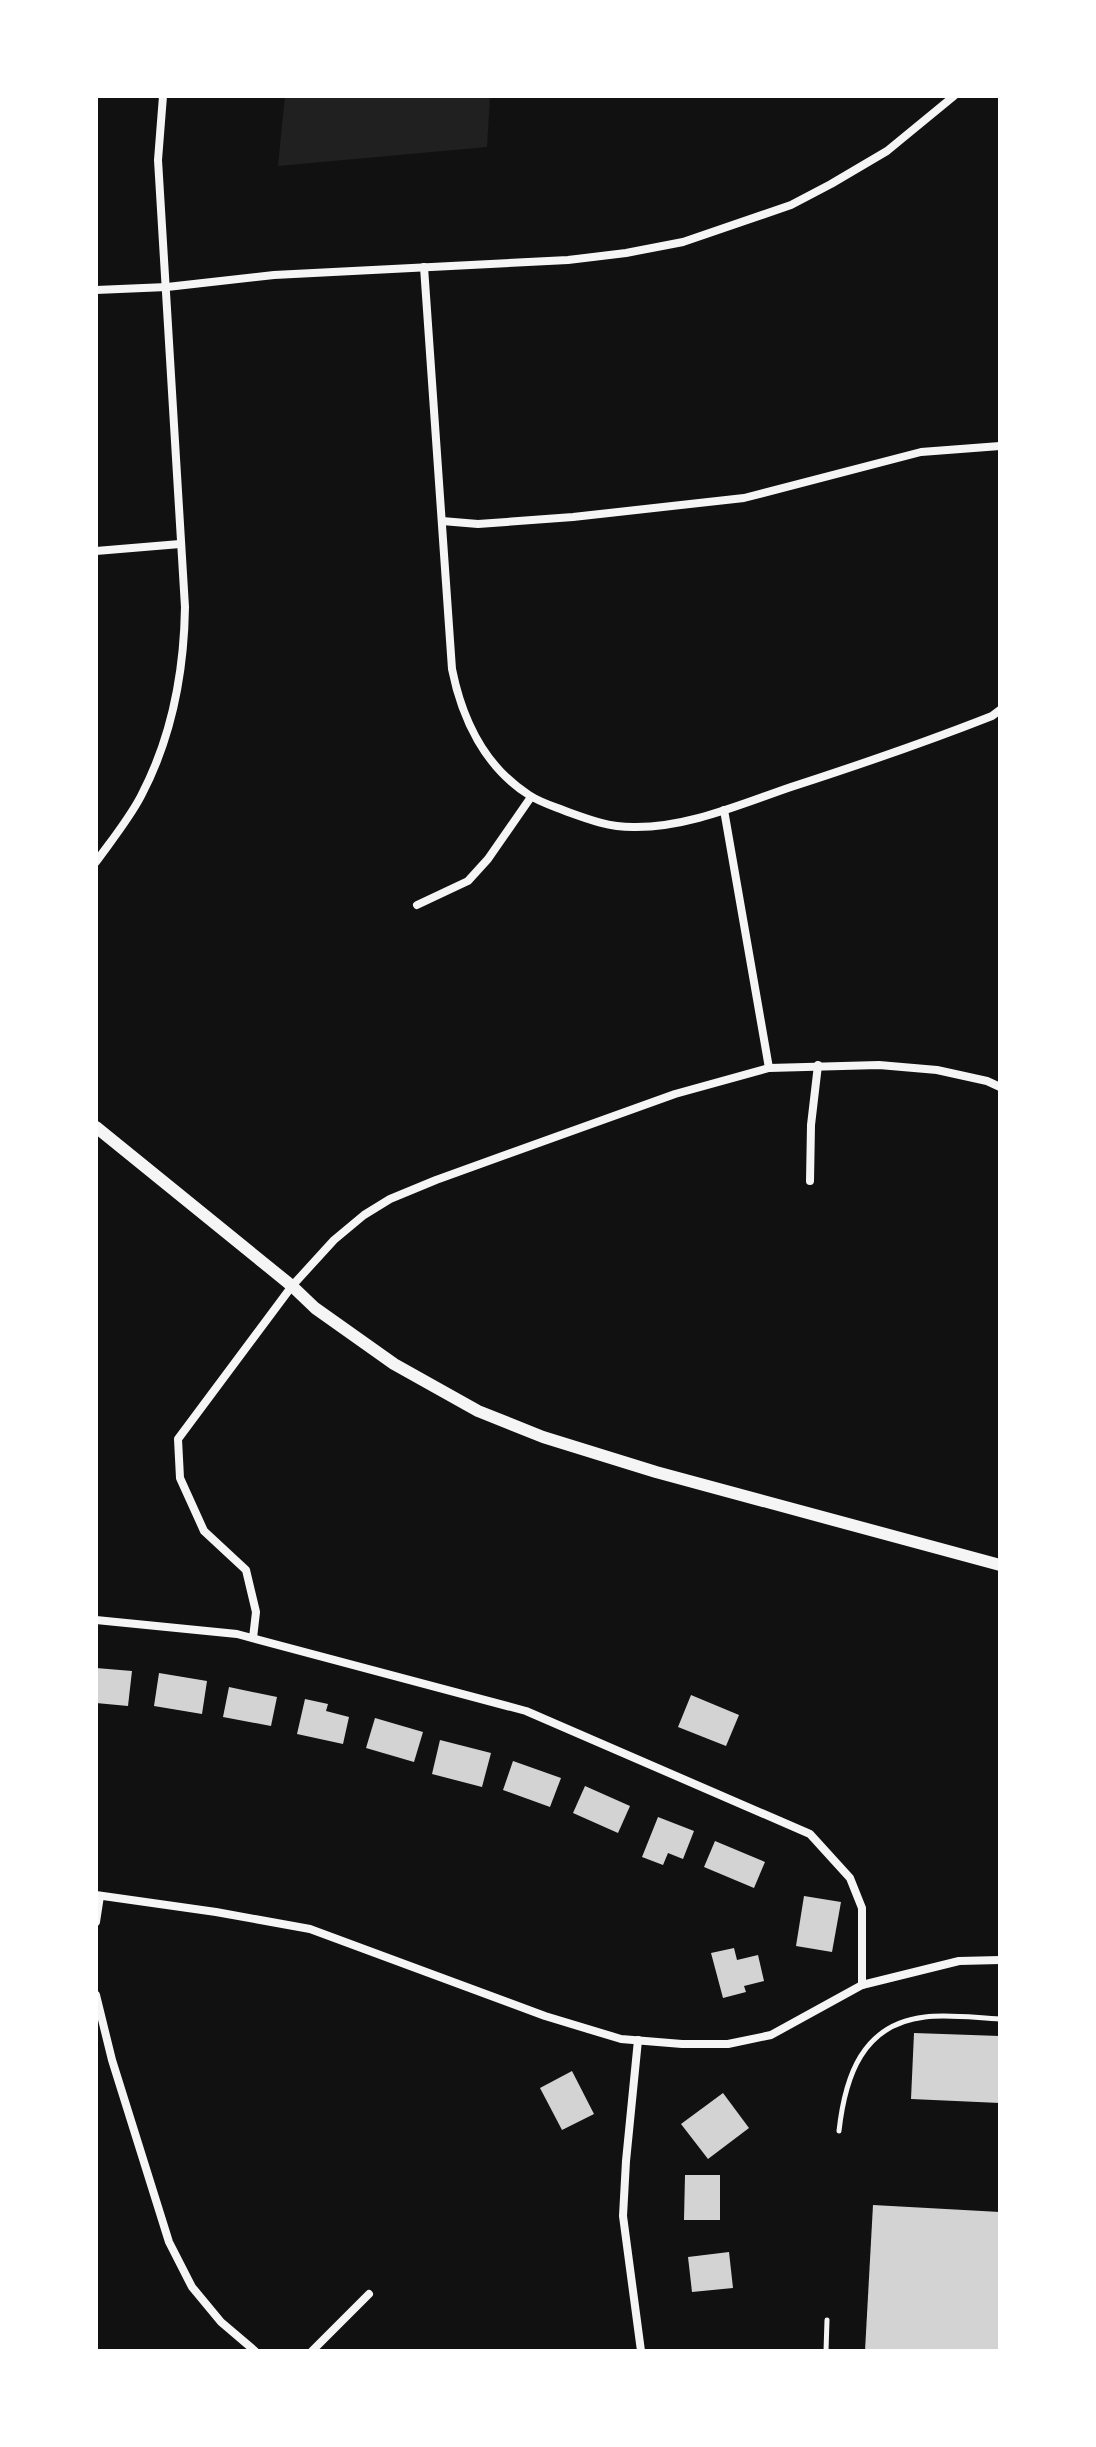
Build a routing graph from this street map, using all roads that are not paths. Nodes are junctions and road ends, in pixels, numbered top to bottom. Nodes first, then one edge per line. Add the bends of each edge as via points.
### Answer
1 (163, 96) edge
2 (954, 96) edge
3 (424, 267) junction
4 (167, 287) junction
5 (96, 290) edge
6 (1000, 446) edge
7 (442, 521) junction
8 (180, 544) junction
9 (96, 551) edge
10 (1000, 710) edge
11 (531, 797) junction
12 (724, 810) junction
13 (96, 862) edge
14 (417, 905) dead end
15 (818, 1065) junction
16 (769, 1068) junction
17 (1000, 1087) edge
18 (96, 1127) edge
19 (810, 1181) dead end
20 (292, 1286) junction
21 (1000, 1565) edge
22 (96, 1620) edge
23 (253, 1638) junction
24 (98, 1895) edge
25 (96, 1922) edge
26 (1000, 1960) edge
27 (862, 1985) junction
28 (96, 1995) edge
29 (1000, 2019) edge
30 (638, 2040) junction
31 (839, 2131) dead end
32 (369, 2294) dead end
33 (827, 2320) dead end
34 (255, 2351) edge
35 (312, 2351) edge
36 (641, 2351) edge
37 (826, 2351) edge

1 - 4 street via 158,160
2 - 3 street via 887,151 831,184 791,205 683,242 568,260
3 - 4 street
3 - 7 street
4 - 5 street
4 - 8 street
6 - 7 street via 921,452 744,498 573,517 478,524
7 - 11 street via 457,694 489,759
8 - 9 street
8 - 13 street via 184,642 175,702 141,797
10 - 12 street
11 - 12 street via 599,824 634,827
11 - 14 street via 468,881
12 - 16 street
15 - 16 street
15 - 17 street via 937,1070
15 - 19 street
16 - 20 street via 675,1094 390,1199 334,1240
18 - 20 street
20 - 21 street via 394,1364 478,1411 543,1437
20 - 23 street via 178,1439 180,1478 204,1531 246,1570 256,1612
22 - 23 street
23 - 27 street via 526,1711 810,1834 850,1878 862,1908
24 - 25 street
24 - 30 street via 310,1929 545,2016
26 - 27 street via 959,1961
27 - 30 street via 771,2035 728,2044
28 - 34 street via 169,2242 192,2287
29 - 31 lane via 926,2016 879,2035 851,2073
30 - 36 street via 623,2216
32 - 35 street
33 - 37 lane

